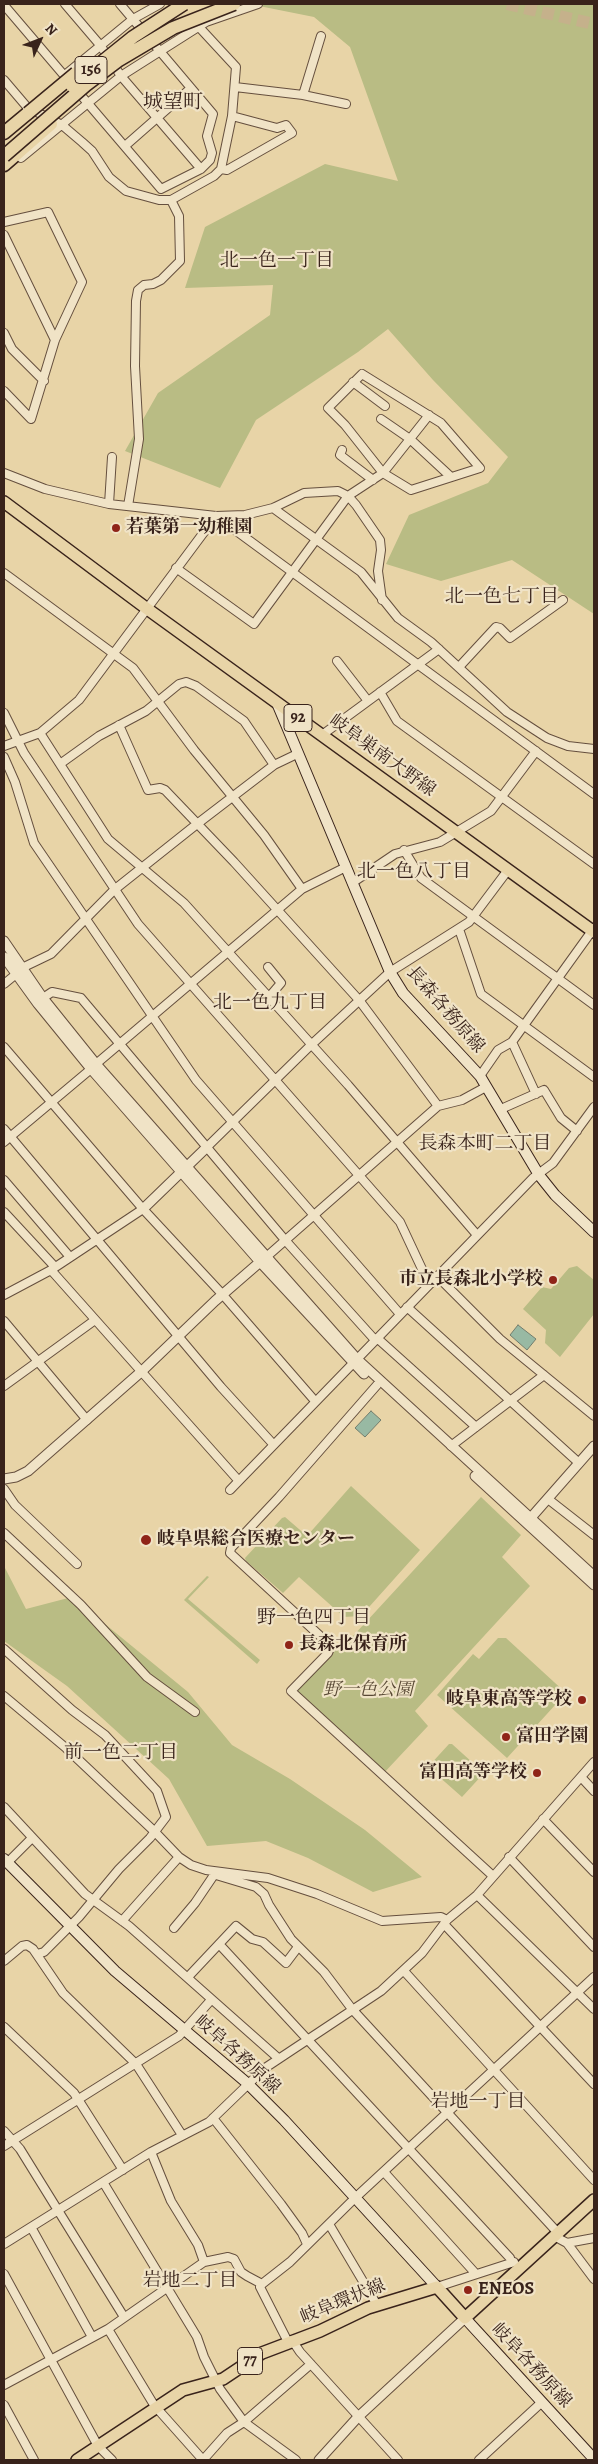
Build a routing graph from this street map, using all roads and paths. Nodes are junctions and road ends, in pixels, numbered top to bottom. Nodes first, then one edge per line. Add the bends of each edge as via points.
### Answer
1 (65, 4) edge
2 (120, 4) edge
3 (160, 4) edge
4 (174, 4) edge
5 (184, 4) edge
6 (227, 4) edge
7 (258, 4) edge
8 (4, 5) edge
9 (231, 9) edge
10 (133, 19) junction
11 (199, 27) junction
12 (173, 28) junction
13 (322, 36) dead end
14 (100, 45) junction
15 (161, 51) junction
16 (64, 75) junction
17 (121, 76) junction
18 (4, 80) edge
19 (235, 87) junction
20 (191, 88) junction
21 (303, 95) junction
22 (88, 104) junction
23 (346, 104) dead end
24 (27, 110) junction
25 (232, 116) junction
26 (157, 119) junction
27 (57, 125) junction
28 (4, 126) edge
29 (4, 134) edge
30 (4, 144) edge
31 (125, 146) junction
32 (4, 156) edge
33 (4, 165) edge
34 (201, 169) junction
35 (221, 170) junction
36 (4, 172) edge
37 (171, 200) junction
38 (4, 222) edge
39 (4, 235) edge
40 (4, 333) edge
41 (55, 340) junction
42 (8, 351) edge
43 (44, 381) junction
44 (353, 382) junction
45 (4, 391) edge
46 (385, 406) dead end
47 (429, 415) junction
48 (381, 419) dead end
49 (410, 439) junction
50 (342, 450) dead end
51 (112, 457) dead end
52 (4, 472) edge
53 (382, 472) junction
54 (451, 477) junction
55 (373, 480) junction
56 (348, 496) junction
57 (4, 502) edge
58 (109, 504) junction
59 (128, 506) junction
60 (273, 508) junction
61 (216, 516) junction
62 (316, 540) junction
63 (176, 568) junction
64 (293, 571) junction
65 (5, 575) edge
66 (382, 600) junction
67 (563, 600) dead end
68 (146, 608) junction
69 (439, 649) junction
70 (114, 652) junction
71 (337, 661) dead end
72 (418, 664) junction
73 (459, 667) junction
74 (380, 692) junction
75 (159, 700) junction
76 (368, 701) junction
77 (276, 702) junction
78 (4, 713) edge
79 (119, 725) junction
80 (40, 733) junction
81 (322, 734) junction
82 (17, 741) junction
83 (4, 746) edge
84 (594, 750) edge
85 (536, 751) junction
86 (297, 754) junction
87 (4, 758) edge
88 (60, 764) junction
89 (274, 764) junction
90 (594, 794) edge
91 (502, 796) junction
92 (232, 798) junction
93 (197, 824) junction
94 (456, 832) junction
95 (404, 850) junction
96 (594, 864) edge
97 (143, 867) junction
98 (344, 868) junction
99 (508, 870) junction
100 (352, 883) junction
101 (302, 889) junction
102 (114, 890) junction
103 (276, 911) junction
104 (474, 917) junction
105 (86, 918) junction
106 (459, 929) junction
107 (594, 930) edge
108 (4, 941) edge
109 (229, 952) junction
110 (4, 957) edge
111 (268, 967) dead end
112 (18, 971) junction
113 (390, 972) junction
114 (559, 978) junction
115 (4, 984) edge
116 (191, 984) junction
117 (269, 997) junction
118 (43, 998) junction
119 (359, 1000) junction
120 (594, 1004) edge
121 (152, 1017) junction
122 (524, 1025) junction
123 (512, 1042) junction
124 (122, 1044) junction
125 (311, 1045) junction
126 (4, 1047) edge
127 (94, 1067) junction
128 (480, 1076) junction
129 (594, 1077) edge
130 (276, 1081) junction
131 (484, 1088) dead end
132 (536, 1094) junction
133 (52, 1102) junction
134 (438, 1106) junction
135 (594, 1107) edge
136 (501, 1109) junction
137 (231, 1123) junction
138 (4, 1129) edge
139 (577, 1131) junction
140 (7, 1139) edge
141 (396, 1143) junction
142 (206, 1148) junction
143 (184, 1170) junction
144 (539, 1175) junction
145 (359, 1176) junction
146 (4, 1180) edge
147 (143, 1209) junction
148 (4, 1212) edge
149 (313, 1216) junction
150 (594, 1232) edge
151 (477, 1235) junction
152 (97, 1240) junction
153 (285, 1240) junction
154 (70, 1257) junction
155 (263, 1260) junction
156 (53, 1268) junction
157 (437, 1276) junction
158 (429, 1284) junction
159 (4, 1295) edge
160 (223, 1295) junction
161 (407, 1307) junction
162 (400, 1314) junction
163 (95, 1320) junction
164 (4, 1321) edge
165 (179, 1338) junction
166 (376, 1339) junction
167 (354, 1361) junction
168 (37, 1362) junction
169 (142, 1372) junction
170 (544, 1375) junction
171 (377, 1385) junction
172 (4, 1386) edge
173 (315, 1401) junction
174 (510, 1401) junction
175 (594, 1416) edge
176 (87, 1420) junction
177 (476, 1427) junction
178 (273, 1444) junction
179 (451, 1446) junction
180 (594, 1446) edge
181 (579, 1464) junction
182 (4, 1479) edge
183 (238, 1480) junction
184 (4, 1489) edge
185 (230, 1490) dead end
186 (548, 1498) junction
187 (529, 1520) junction
188 (4, 1533) edge
189 (594, 1535) edge
190 (77, 1564) dead end
191 (593, 1571) edge
192 (594, 1585) edge
193 (4, 1649) edge
194 (4, 1696) edge
195 (195, 1712) dead end
196 (594, 1762) edge
197 (581, 1777) junction
198 (594, 1791) edge
199 (4, 1807) edge
200 (543, 1819) junction
201 (155, 1832) junction
202 (32, 1838) junction
203 (179, 1857) junction
204 (509, 1857) junction
205 (5, 1861) edge
206 (594, 1872) edge
207 (215, 1873) junction
208 (493, 1876) junction
209 (477, 1895) junction
210 (95, 1900) junction
211 (122, 1921) junction
212 (446, 1922) junction
213 (69, 1927) junction
214 (174, 1928) dead end
215 (219, 1944) junction
216 (298, 1947) junction
217 (594, 1947) edge
218 (37, 1954) junction
219 (4, 1961) edge
220 (404, 1971) junction
221 (188, 1977) junction
222 (594, 1977) edge
223 (578, 1993) junction
224 (211, 2000) junction
225 (352, 2009) junction
226 (594, 2009) edge
227 (4, 2027) edge
228 (541, 2027) junction
229 (186, 2030) junction
230 (306, 2038) junction
231 (278, 2058) junction
232 (136, 2064) junction
233 (494, 2070) junction
234 (247, 2083) junction
235 (594, 2084) edge
236 (79, 2100) junction
237 (448, 2114) junction
238 (213, 2118) junction
239 (4, 2131) edge
240 (182, 2135) junction
241 (13, 2140) junction
242 (4, 2146) edge
243 (409, 2149) junction
244 (151, 2152) junction
245 (123, 2170) junction
246 (384, 2172) junction
247 (594, 2180) edge
248 (103, 2182) junction
249 (356, 2198) junction
250 (594, 2200) edge
251 (58, 2210) junction
252 (329, 2224) junction
253 (31, 2227) junction
254 (556, 2235) junction
255 (594, 2238) edge
256 (567, 2243) junction
257 (4, 2244) edge
258 (307, 2244) junction
259 (204, 2262) junction
260 (511, 2263) junction
261 (526, 2263) junction
262 (4, 2274) edge
263 (476, 2274) junction
264 (594, 2279) edge
265 (262, 2284) junction
266 (166, 2286) junction
267 (437, 2287) junction
268 (377, 2305) junction
269 (124, 2317) junction
270 (465, 2318) junction
271 (108, 2329) junction
272 (92, 2337) junction
273 (290, 2341) junction
274 (51, 2360) junction
275 (311, 2364) junction
276 (215, 2382) junction
277 (4, 2385) edge
278 (542, 2402) junction
279 (4, 2405) edge
280 (157, 2408) junction
281 (358, 2417) junction
282 (244, 2422) junction
283 (98, 2446) junction
284 (594, 2459) edge
285 (34, 2460) edge
286 (77, 2460) edge
287 (112, 2460) edge
288 (203, 2460) edge
289 (296, 2460) edge
290 (319, 2460) edge
291 (398, 2460) edge
292 (479, 2460) edge

1 - 14 street
2 - 10 street
3 - 10 street
4 - 24 highway, 156, bridge via 110,45
5 - 30 highway, 156, bridge via 111,53
6 - 9 street
7 - 9 street
8 - 16 street
9 - 11 street
9 - 12 highway, 156, bridge
10 - 14 street
10 - 15 street
11 - 15 street
11 - 19 street via 236,67
12 - 27 highway, 156
12 - 32 highway, 156, bridge via 103,72
13 - 21 street
14 - 16 street
14 - 17 street
15 - 17 street
15 - 20 street
16 - 22 street
16 - 24 street
17 - 22 street
17 - 26 street
18 - 24 street
19 - 21 street
19 - 25 street
20 - 26 street
20 - 34 street via 213,114 207,136 212,153
21 - 23 street
22 - 27 street
22 - 31 street
24 - 27 street
24 - 28 street
24 - 29 highway, 156
25 - 35 street
25 - 35 street via 278,128 286,125 292,134 227,170
26 - 31 street
26 - 34 street
27 - 33 highway, 156
27 - 36 street
27 - 37 street via 92,151 109,177 126,190 159,200
31 - 34 street via 161,189
35 - 37 street
37 - 59 street via 179,216 180,261 161,280 144,284 138,290 136,301 139,439
38 - 41 street via 48,212 82,282
39 - 41 street
40 - 42 street
41 - 43 street
42 - 43 street
43 - 45 street via 30,419
44 - 46 street
44 - 47 street via 362,374
44 - 53 street via 328,408
47 - 49 street
47 - 54 street via 442,423 480,468
48 - 49 street
49 - 53 street
49 - 54 street
50 - 55 street via 340,455
51 - 58 street
52 - 58 street via 45,489
53 - 54 street via 411,490
53 - 55 street
55 - 56 street
56 - 60 street via 334,490 304,493
56 - 62 street
56 - 66 street via 380,540 378,572
57 - 68 main road, 岐阜巣南大野線 / 92
58 - 59 street
59 - 61 street
60 - 61 street via 245,515
60 - 62 street
61 - 63 street
61 - 64 street
62 - 64 street
62 - 66 street via 360,572
63 - 64 street via 254,624
63 - 68 street
64 - 72 street
65 - 70 street
66 - 69 street via 398,618
67 - 73 street via 510,638 496,627
68 - 70 street
68 - 77 main road, 岐阜巣南大野線 / 92
69 - 72 street
69 - 73 street
70 - 75 street via 133,668
70 - 80 street via 79,700
71 - 76 street
72 - 74 street
72 - 85 street
73 - 84 street via 507,712 538,733 568,746
74 - 76 street
74 - 91 street via 397,721
75 - 79 street
75 - 89 street via 179,684 186,682 196,686 244,721
75 - 92 street
76 - 81 street
77 - 81 main road, 岐阜巣南大野線 / 92
77 - 86 main road, 長森各務原線
78 - 82 street
79 - 88 street
79 - 93 street via 148,790 165,790
80 - 82 street
80 - 88 street
81 - 94 main road, 岐阜巣南大野線 / 92
82 - 83 street
82 - 102 street
85 - 90 street
85 - 91 street
86 - 89 street
86 - 98 main road, 長森各務原線 via 304,764
87 - 105 street via 15,782 30,835
88 - 97 street via 108,839
89 - 92 street
91 - 94 street via 491,811
91 - 96 street
92 - 93 street
92 - 101 street via 264,835
93 - 97 street
93 - 103 street
94 - 95 street via 440,842
94 - 99 main road, 岐阜巣南大野線 / 92
95 - 100 street
95 - 104 street via 421,878
97 - 102 street
97 - 109 street via 184,903
98 - 100 main road, 長森各務原線
98 - 101 street
99 - 104 street
99 - 107 main road, 岐阜巣南大野線 / 92
100 - 113 main road, 長森各務原線
101 - 103 street
102 - 105 street
102 - 116 street via 138,924
103 - 109 street
103 - 119 street
104 - 106 street
104 - 114 street
105 - 112 street via 51,954
105 - 121 street
106 - 113 street
106 - 122 street via 481,994
107 - 114 street
108 - 112 street
109 - 116 street
109 - 117 street
110 - 112 street
111 - 117 street via 281,983
112 - 115 street
112 - 118 street
112 - 127 street
113 - 119 street
113 - 128 main road, 長森各務原線 via 403,993
114 - 120 street
114 - 122 street
116 - 121 street
116 - 130 street
117 - 125 street
118 - 124 street via 52,992 81,998
118 - 127 street
119 - 125 street
119 - 134 street
121 - 124 street
121 - 137 street
122 - 123 street
122 - 129 street
123 - 128 street via 498,1050
123 - 132 street
124 - 127 street
124 - 142 street
125 - 130 street
125 - 141 street
126 - 133 street
127 - 133 street
127 - 143 street
128 - 136 main road, 長森各務原線
130 - 137 street
130 - 145 street
131 - 134 street via 462,1100
132 - 136 street
132 - 139 street via 546,1091 561,1118
133 - 140 street
133 - 147 street
134 - 141 street
135 - 139 street
136 - 144 main road, 長森各務原線
137 - 142 street
137 - 149 street
138 - 140 street
139 - 144 street via 553,1163
140 - 152 street
141 - 145 street
141 - 151 street
142 - 143 street
142 - 153 street
143 - 147 street
143 - 155 street
144 - 150 main road, 長森各務原線
144 - 151 street
145 - 149 street
145 - 158 street via 400,1222
146 - 154 street
147 - 152 street
147 - 160 street
148 - 156 street
149 - 153 street
149 - 162 street
151 - 157 street
152 - 154 street
152 - 165 street
153 - 155 street
153 - 166 street
154 - 156 street
155 - 160 street
155 - 167 street
156 - 159 street
156 - 163 street
157 - 158 street
157 - 170 street via 500,1339
158 - 161 street
160 - 165 street
160 - 173 street
161 - 162 street
161 - 174 street
162 - 166 street
163 - 168 street
163 - 169 street
164 - 168 street
165 - 169 street
165 - 178 street
166 - 167 street
166 - 177 street
167 - 171 street
167 - 173 street
167 - 179 street
168 - 172 street
168 - 176 street
169 - 176 street
169 - 183 street
170 - 174 street
170 - 175 street
171 - 187 street
171 - 208 street via 231,1548 230,1553 331,1646 291,1691
173 - 178 street
174 - 177 street
174 - 181 street
176 - 182 street via 28,1471
177 - 179 street
178 - 183 street
179 - 187 street
180 - 181 street
181 - 186 street
183 - 185 street
184 - 190 street via 14,1505
186 - 187 street
186 - 189 street
187 - 191 street
187 - 192 street
188 - 195 street via 81,1605 147,1677
193 - 201 street via 105,1735 157,1791 166,1817
194 - 201 street via 66,1748
196 - 197 street
197 - 198 street
197 - 200 street
199 - 202 street
200 - 204 street
200 - 206 street
201 - 203 street
201 - 210 street via 119,1869
202 - 205 street
202 - 210 street via 85,1894
203 - 207 street
203 - 211 street
204 - 208 street
204 - 217 street
205 - 213 main road, 岐阜各務原線
207 - 212 street via 268,1878 324,1896 382,1921 441,1917
207 - 214 street
207 - 216 street via 256,1887 264,1894
208 - 209 street
209 - 212 street
209 - 223 street
210 - 211 street
210 - 213 street
211 - 221 street
212 - 220 street
212 - 228 street
213 - 218 street via 44,1952
213 - 229 main road, 岐阜各務原線 via 115,1971
215 - 216 street via 236,1926 252,1939 263,1942 286,1963
215 - 221 street
215 - 230 street
216 - 225 street via 324,1972
218 - 219 street via 27,1945 22,1946
218 - 232 street via 63,1993
220 - 225 street via 381,1991
220 - 233 street
221 - 224 street
222 - 223 street
223 - 226 street
223 - 228 street
224 - 229 street
224 - 231 street
225 - 230 street
225 - 237 street
227 - 236 street
228 - 233 street
228 - 235 street
229 - 232 street
229 - 234 main road, 岐阜各務原線
230 - 231 street
230 - 243 street
231 - 234 street
232 - 236 street
232 - 240 street
233 - 237 street
233 - 247 street
234 - 238 street
234 - 249 main road, 岐阜各務原線
236 - 241 street
236 - 245 street
237 - 243 street
237 - 254 street
238 - 240 street
238 - 258 street via 282,2204
239 - 241 street
240 - 244 street
241 - 242 street
241 - 251 street
243 - 246 street
243 - 260 street via 510,2258
244 - 245 street
244 - 259 street via 171,2201 198,2245
245 - 248 street
246 - 249 street
246 - 263 street
248 - 251 street
248 - 266 street
249 - 252 street
249 - 267 main road, 岐阜各務原線
250 - 254 main road
251 - 253 street
251 - 269 street
252 - 258 street
252 - 268 street
253 - 257 street
253 - 272 street
254 - 256 street
254 - 261 main road
255 - 256 street
256 - 264 street
258 - 265 street
259 - 265 street via 228,2257 234,2259 241,2272
259 - 266 street
260 - 261 street
260 - 263 street
261 - 270 main road
262 - 274 street
263 - 267 street
265 - 273 street via 260,2287
266 - 269 street
266 - 276 street via 197,2337
267 - 268 main road, 岐阜環状線 / 77
267 - 270 main road
268 - 273 main road, 岐阜環状線 / 77
269 - 271 street
270 - 278 main road, 岐阜各務原線
270 - 281 street
271 - 272 street
271 - 280 street
272 - 274 street
273 - 275 street
273 - 276 main road, 岐阜環状線 / 77 via 262,2353
274 - 277 street
274 - 283 street
275 - 281 street
275 - 282 street
276 - 280 main road, 岐阜環状線 / 77 via 184,2390
276 - 282 street
278 - 284 main road, 岐阜各務原線
278 - 292 street
279 - 285 street
280 - 283 main road, 岐阜環状線 / 77
280 - 288 street
281 - 290 street
281 - 291 street
282 - 288 street via 227,2433
282 - 289 street
283 - 286 main road, 岐阜環状線 / 77
283 - 287 street

